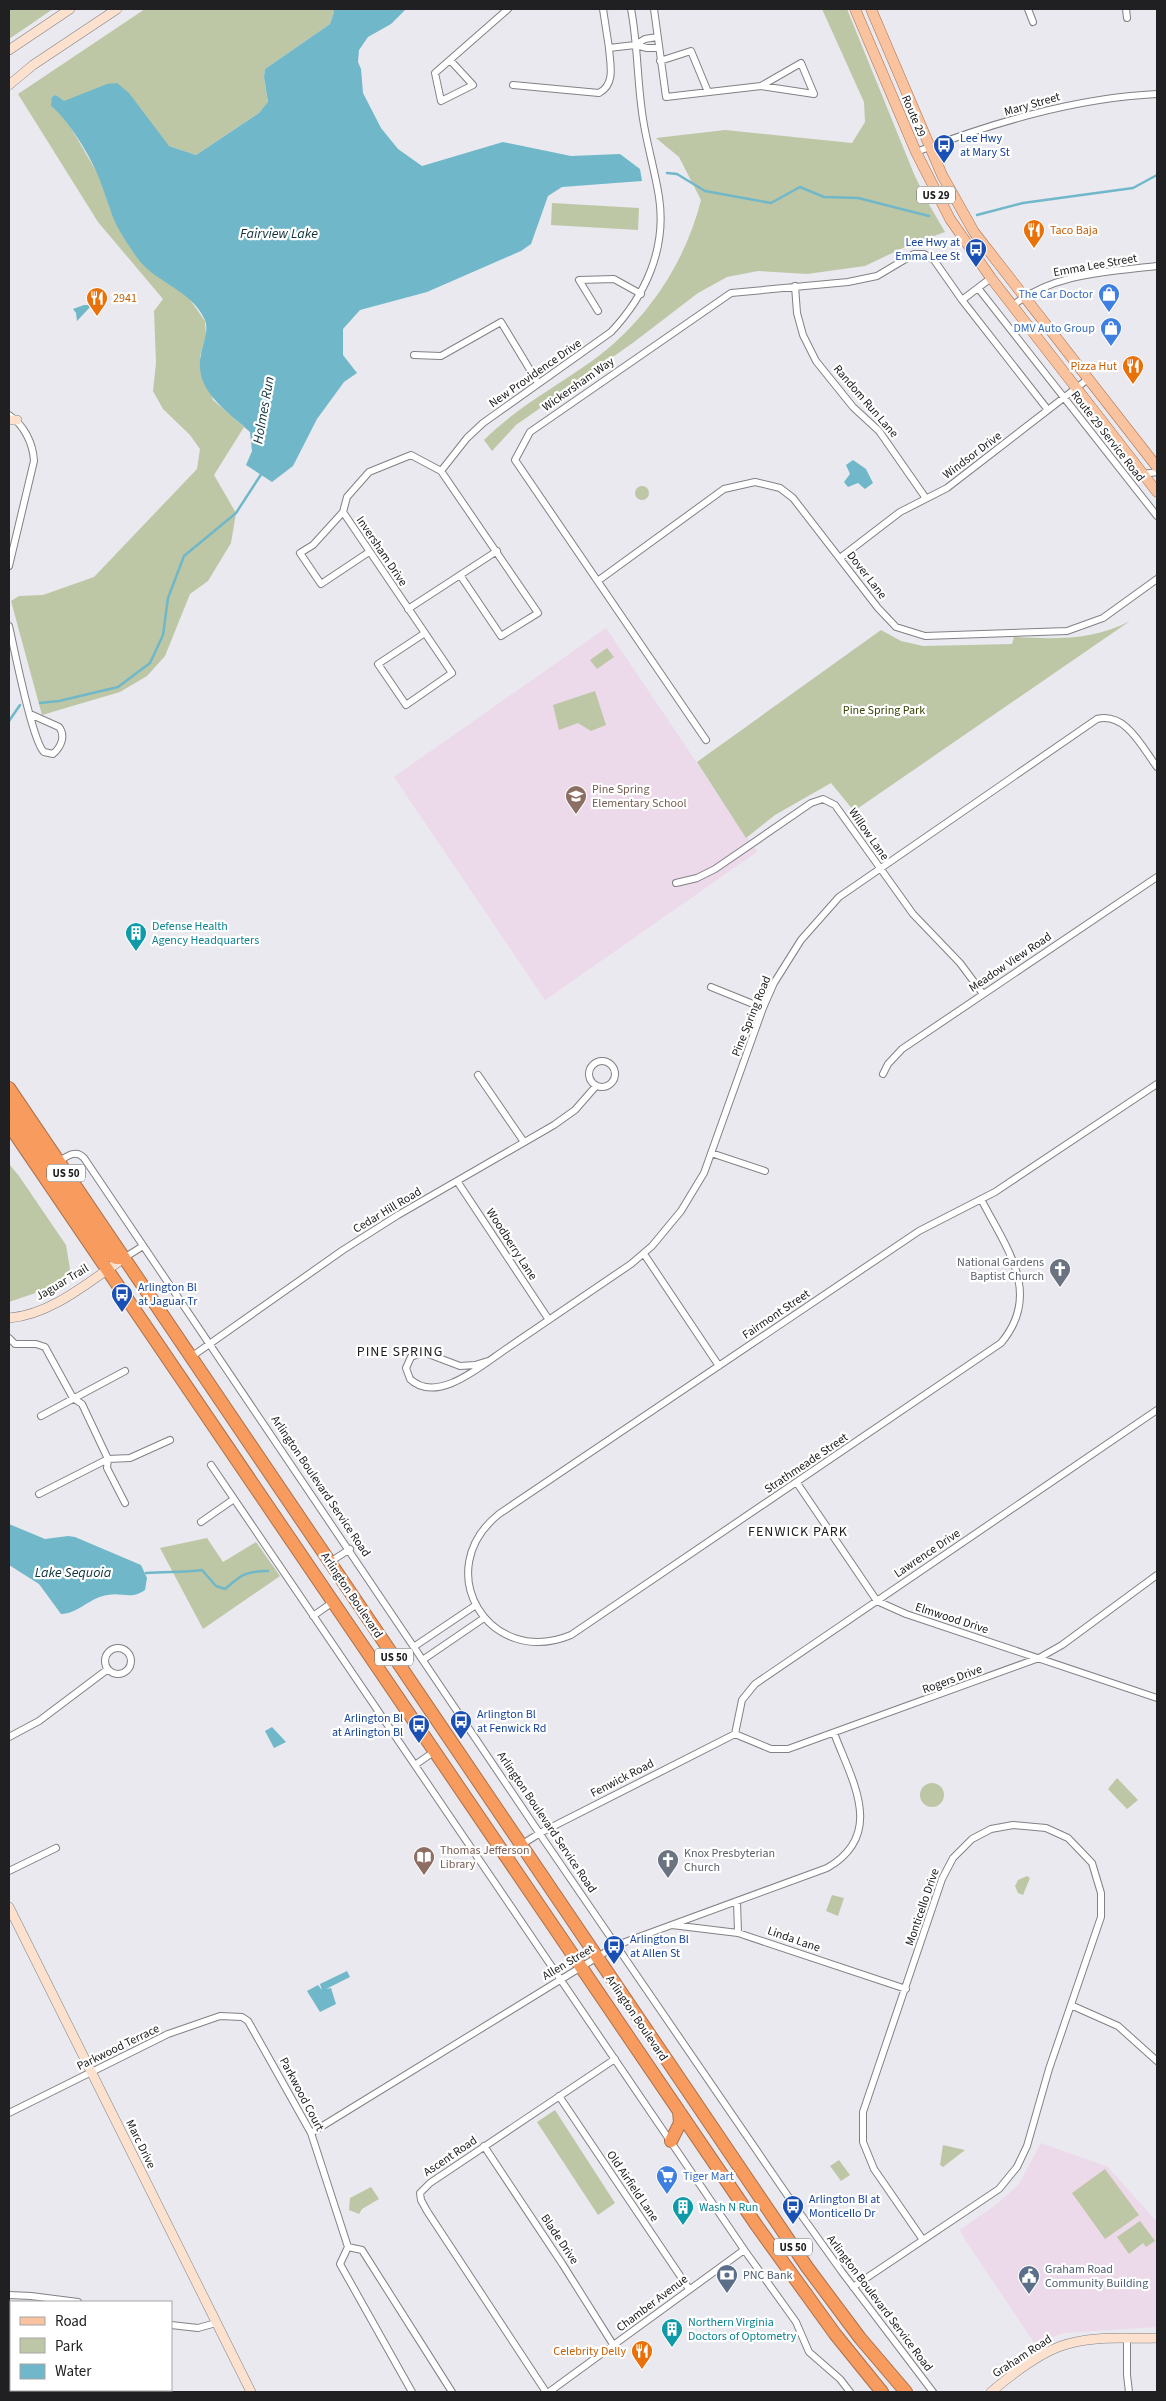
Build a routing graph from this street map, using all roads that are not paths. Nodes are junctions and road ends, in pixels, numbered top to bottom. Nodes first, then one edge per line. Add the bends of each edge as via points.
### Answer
1 (70, 9) edge
2 (117, 9) edge
3 (508, 9) edge
4 (603, 9) edge
5 (631, 9) edge
6 (654, 9) edge
7 (855, 9) edge
8 (871, 9) edge
9 (1028, 9) edge
10 (1126, 9) edge
11 (1127, 18) dead end
12 (1033, 22) dead end
13 (657, 37) junction
14 (636, 45) junction
15 (609, 48) junction
16 (658, 48) junction
17 (9, 50) edge
18 (450, 60) junction
19 (660, 60) junction
20 (9, 85) edge
21 (513, 85) dead end
22 (761, 86) junction
23 (708, 92) junction
24 (1157, 94) edge
25 (929, 147) junction
26 (916, 152) junction
27 (1157, 266) edge
28 (991, 278) junction
29 (795, 286) junction
30 (978, 288) junction
31 (641, 294) junction
32 (1024, 297) junction
33 (962, 300) junction
34 (1012, 306) junction
35 (598, 311) dead end
36 (414, 356) dead end
37 (1088, 378) junction
38 (538, 383) junction
39 (1076, 388) junction
40 (1064, 398) junction
41 (1048, 410) junction
42 (9, 415) edge
43 (13, 420) edge
44 (1157, 467) edge
45 (441, 471) junction
46 (1157, 472) edge
47 (1144, 474) junction
48 (1157, 492) edge
49 (926, 497) junction
50 (343, 512) junction
51 (1157, 516) edge
52 (497, 551) junction
53 (369, 552) junction
54 (840, 558) junction
55 (9, 566) edge
56 (460, 575) junction
57 (1157, 579) edge
58 (599, 580) junction
59 (408, 609) junction
60 (9, 626) edge
61 (425, 633) junction
62 (30, 714) junction
63 (706, 740) dead end
64 (1157, 767) edge
65 (880, 868) junction
66 (1157, 877) edge
67 (676, 882) dead end
68 (712, 987) dead end
69 (983, 994) junction
70 (763, 1008) junction
71 (883, 1074) dead end
72 (478, 1075) dead end
73 (1157, 1084) edge
74 (596, 1086) junction
75 (9, 1088) edge
76 (9, 1106) edge
77 (9, 1125) edge
78 (9, 1134) edge
79 (524, 1142) junction
80 (712, 1152) junction
81 (58, 1162) junction
82 (765, 1171) dead end
83 (43, 1175) junction
84 (457, 1181) junction
85 (982, 1199) junction
86 (143, 1246) junction
87 (644, 1254) junction
88 (124, 1258) junction
89 (106, 1270) junction
90 (9, 1318) edge
91 (549, 1320) junction
92 (9, 1338) edge
93 (210, 1344) junction
94 (191, 1357) junction
95 (488, 1361) junction
96 (719, 1366) junction
97 (125, 1371) dead end
98 (73, 1398) junction
99 (1157, 1410) edge
100 (41, 1416) dead end
101 (170, 1440) dead end
102 (108, 1459) junction
103 (211, 1465) dead end
104 (797, 1482) junction
105 (39, 1494) dead end
106 (234, 1499) junction
107 (125, 1503) dead end
108 (201, 1522) dead end
109 (350, 1549) junction
110 (330, 1562) junction
111 (1157, 1575) edge
112 (877, 1601) junction
113 (333, 1602) junction
114 (476, 1605) junction
115 (314, 1616) junction
116 (484, 1618) junction
117 (415, 1646) junction
118 (1039, 1658) junction
119 (424, 1659) junction
120 (108, 1669) junction
121 (1157, 1698) edge
122 (834, 1733) junction
123 (735, 1734) junction
124 (9, 1737) edge
125 (435, 1751) junction
126 (415, 1765) junction
127 (540, 1833) junction
128 (521, 1845) junction
129 (56, 1848) dead end
130 (9, 1871) edge
131 (737, 1901) junction
132 (9, 1907) edge
133 (671, 1925) junction
134 (738, 1933) junction
135 (617, 1945) junction
136 (597, 1957) junction
137 (581, 1967) junction
138 (560, 1980) junction
139 (906, 1989) junction
140 (1073, 2006) junction
141 (242, 2017) joint
142 (615, 2059) junction
143 (1157, 2061) edge
144 (92, 2072) junction
145 (559, 2096) junction
146 (679, 2111) junction
147 (9, 2113) edge
148 (311, 2133) junction
149 (671, 2141) junction
150 (700, 2142) junction
151 (484, 2146) junction
152 (923, 2240) junction
153 (348, 2247) junction
154 (744, 2250) junction
155 (853, 2287) junction
156 (690, 2289) junction
157 (9, 2295) edge
158 (70, 2301) edge
159 (216, 2323) junction
160 (172, 2325) edge
161 (1157, 2338) edge
162 (1127, 2339) junction
163 (614, 2346) junction
164 (251, 2392) edge
165 (412, 2392) edge
166 (452, 2392) edge
167 (548, 2392) edge
168 (850, 2392) edge
169 (882, 2392) edge
170 (906, 2392) edge
171 (934, 2392) edge
172 (991, 2392) edge
173 (1130, 2392) edge

1 - 17 street
2 - 20 street via 33,65
3 - 18 street
4 - 15 street
5 - 14 street, New Providence Drive
6 - 13 street
7 - 26 main road, Route 29 / US 29
8 - 25 main road, Route 29 / US 29
9 - 12 street
10 - 11 street
13 - 14 street
13 - 16 street
14 - 15 street
14 - 16 street
14 - 31 street, New Providence Drive via 643,119 661,219 657,252
15 - 21 street via 610,83 599,93
16 - 19 street
18 - 18 street via 435,73 441,102 473,85
19 - 23 street via 691,51
19 - 23 street via 666,97
22 - 22 street via 801,63 814,94 787,90
22 - 23 street
24 - 25 street, Mary Street via 1071,104
25 - 26 street, Mary Street
25 - 32 main road, Route 29 / US 29 via 974,232
26 - 28 main road, Route 29 / US 29 via 950,219
27 - 32 street, Emma Lee Street via 1060,280
28 - 30 street
28 - 34 main road, Route 29 / US 29
29 - 33 street, Wickersham Way via 878,276 914,254 924,254 934,260
29 - 49 street, Random Run Lane via 803,335 816,361 853,407 879,431
29 - 58 street, Wickersham Way via 731,294 530,432 515,460
30 - 33 street
30 - 40 street, Route 29 Service Road
31 - 35 street via 614,279 579,280
31 - 38 street, New Providence Drive via 610,332
32 - 34 street, Emma Lee Street
32 - 37 main road, Route 29 / US 29
33 - 41 street, Wickersham Way
34 - 39 main road, Route 29 / US 29
36 - 38 street via 441,356 501,322
37 - 39 street, Windsor Drive
37 - 44 main road, Route 29 / US 29
38 - 45 street, New Providence Drive via 478,428
39 - 40 street, Windsor Drive
39 - 47 main road, Route 29 / US 29
40 - 41 street, Windsor Drive
40 - 51 street, Route 29 Service Road
41 - 49 street, Windsor Drive via 947,488
42 - 43 street
43 - 55 street via 33,450 34,462
45 - 50 street, Inversham Drive via 411,455 369,472 347,498
45 - 52 street
46 - 47 street
47 - 48 main road, Route 29 / US 29
49 - 54 street, Windsor Drive via 900,512
50 - 53 street, Inversham Drive
50 - 53 street via 313,545 300,553 321,584
52 - 56 street
52 - 56 street via 538,613 501,636
53 - 59 street, Inversham Drive
54 - 57 street, Dover Lane via 896,627 925,636 1067,631 1103,618
54 - 58 street, Dover Lane via 793,498 780,488 755,482 724,489
56 - 59 street
58 - 63 street, Wickersham Way
59 - 61 street, Inversham Drive
60 - 62 street
61 - 61 street, Inversham Drive via 452,673 406,705 378,664
62 - 62 street via 40,749 53,754 61,744 62,731
64 - 65 street, Pine Spring Road via 1124,724 1111,718 1097,719
65 - 67 street, Willow Lane via 835,805 823,799 811,803 715,869 697,878
65 - 69 street, Willow Lane via 914,914
65 - 70 street, Pine Spring Road via 839,897 816,921 787,961
66 - 69 street, Meadow View Road
68 - 70 street
69 - 71 street, Meadow View Road via 902,1049
70 - 80 street, Pine Spring Road
72 - 79 street
73 - 85 street, Fairmont Street
74 - 74 street via 589,1077 591,1067 598,1062 608,1062 615,1070 614,1081 606,1087
74 - 79 street, Cedar Hill Road via 575,1110
75 - 81 highway, Arlington Boulevard / US 50
76 - 88 highway via 110,1255
77 - 83 highway, Arlington Boulevard / US 50
78 - 83 highway
79 - 84 street, Cedar Hill Road
80 - 82 street
80 - 87 street, Pine Spring Road via 681,1211
81 - 86 street, Arlington Boulevard Service Road via 72,1154 81,1155
81 - 88 highway, Arlington Boulevard / US 50
83 - 89 highway, Arlington Boulevard / US 50
84 - 91 street, Woodberry Lane
84 - 93 street, Cedar Hill Road via 343,1250
85 - 96 street, Fairmont Street via 919,1231
85 - 104 street, Strathmeade Street via 1019,1276 1019,1312 1009,1334 992,1351
86 - 88 street
86 - 93 street, Arlington Boulevard Service Road
87 - 91 street, Pine Spring Road
87 - 96 street
88 - 89 street, Jaguar Trail
88 - 94 highway, Arlington Boulevard / US 50
89 - 90 street, Jaguar Trail via 45,1308
89 - 113 highway, Arlington Boulevard / US 50
91 - 95 street, Pine Spring Road
92 - 98 street via 16,1344 45,1347
93 - 94 street, Cedar Hill Road
93 - 109 street, Arlington Boulevard Service Road
94 - 110 highway, Arlington Boulevard / US 50
95 - 95 street, Pine Spring Road via 451,1384 433,1389 412,1382 406,1368 411,1357 422,1352 460,1366
96 - 114 street, Fairmont Street via 489,1522 478,1536 470,1556 468,1582
97 - 98 street
98 - 100 street
98 - 102 street via 82,1404
99 - 112 street, Lawrence Drive
101 - 102 street via 130,1458
102 - 105 street
102 - 107 street via 107,1468
103 - 106 street
104 - 112 street
104 - 116 street, Strathmeade Street via 572,1635 548,1642 522,1641 498,1631
106 - 108 street
106 - 115 street
109 - 110 street
109 - 117 street, Arlington Boulevard Service Road
110 - 128 highway, Arlington Boulevard / US 50
111 - 118 street, Rogers Drive via 1062,1645
112 - 118 street, Elmwood Drive via 906,1614
112 - 123 street, Lawrence Drive via 750,1688 742,1700
113 - 115 street
113 - 125 highway, Arlington Boulevard / US 50
114 - 116 street, Fairmont Street
114 - 117 street
115 - 126 street
116 - 119 street
117 - 119 street, Arlington Boulevard Service Road
118 - 121 street, Elmwood Drive
118 - 122 street, Rogers Drive
119 - 127 street, Arlington Boulevard Service Road
120 - 120 street via 105,1658 110,1650 123,1649 130,1655 131,1664 127,1671 116,1674
120 - 124 street via 39,1721
122 - 123 street, Rogers Drive via 780,1750
122 - 131 street, Allen Street via 861,1807 860,1828 851,1849 828,1868
123 - 127 street, Fenwick Road
125 - 126 street
125 - 137 highway, Arlington Boulevard / US 50
126 - 138 street
127 - 128 street, Fenwick Road
127 - 135 street, Arlington Boulevard Service Road
128 - 136 highway, Arlington Boulevard / US 50
129 - 130 street
131 - 133 street, Allen Street
131 - 134 street
132 - 144 street, Marc Drive
133 - 134 street, Linda Lane
133 - 135 street, Allen Street
134 - 139 street, Linda Lane
135 - 136 street, Allen Street
135 - 155 street, Arlington Boulevard Service Road
136 - 137 street, Allen Street
136 - 170 highway, Arlington Boulevard / US 50 via 807,2267 860,2338
137 - 138 street, Allen Street
137 - 146 highway, Arlington Boulevard / US 50
138 - 142 street
138 - 148 street, Allen Street
139 - 140 street, Monticello Drive via 942,1879 953,1858 972,1839 991,1829 1029,1826 1046,1828 1068,1838 1092,1863 1101,1893 1101,1917
139 - 152 street, Monticello Drive via 863,2112 862,2142 874,2169
140 - 143 street via 1118,2026
140 - 152 street, Monticello Drive via 1017,2167 998,2189
141 - 144 street, Parkwood Terrace via 220,2016 168,2034
141 - 148 street, Parkwood Court via 254,2030
142 - 145 street, Ascent Road
142 - 149 street
144 - 147 street, Parkwood Terrace
144 - 159 street, Marc Drive
145 - 151 street, Ascent Road
145 - 156 street, Old Airfield Lane
146 - 149 highway via 680,2123
146 - 150 highway, Arlington Boulevard / US 50
148 - 153 street, Parkwood Court
149 - 150 highway via 684,2138
149 - 154 street
150 - 169 highway, Arlington Boulevard / US 50 via 797,2283
151 - 163 street, Blade Drive
151 - 167 street, Ascent Road via 424,2187 420,2193 421,2200
152 - 155 street, Monticello Drive
153 - 165 street via 340,2264
153 - 166 street via 362,2250
154 - 156 street, Chamber Avenue
154 - 168 street via 796,2322 810,2352
155 - 171 street, Arlington Boulevard Service Road
156 - 163 street, Chamber Avenue
157 - 158 street
159 - 160 street via 198,2328
159 - 164 street, Marc Drive
161 - 162 street, Graham Road
162 - 172 street, Graham Road via 1093,2340 1062,2346 1030,2363
162 - 173 street
163 - 167 street, Chamber Avenue

